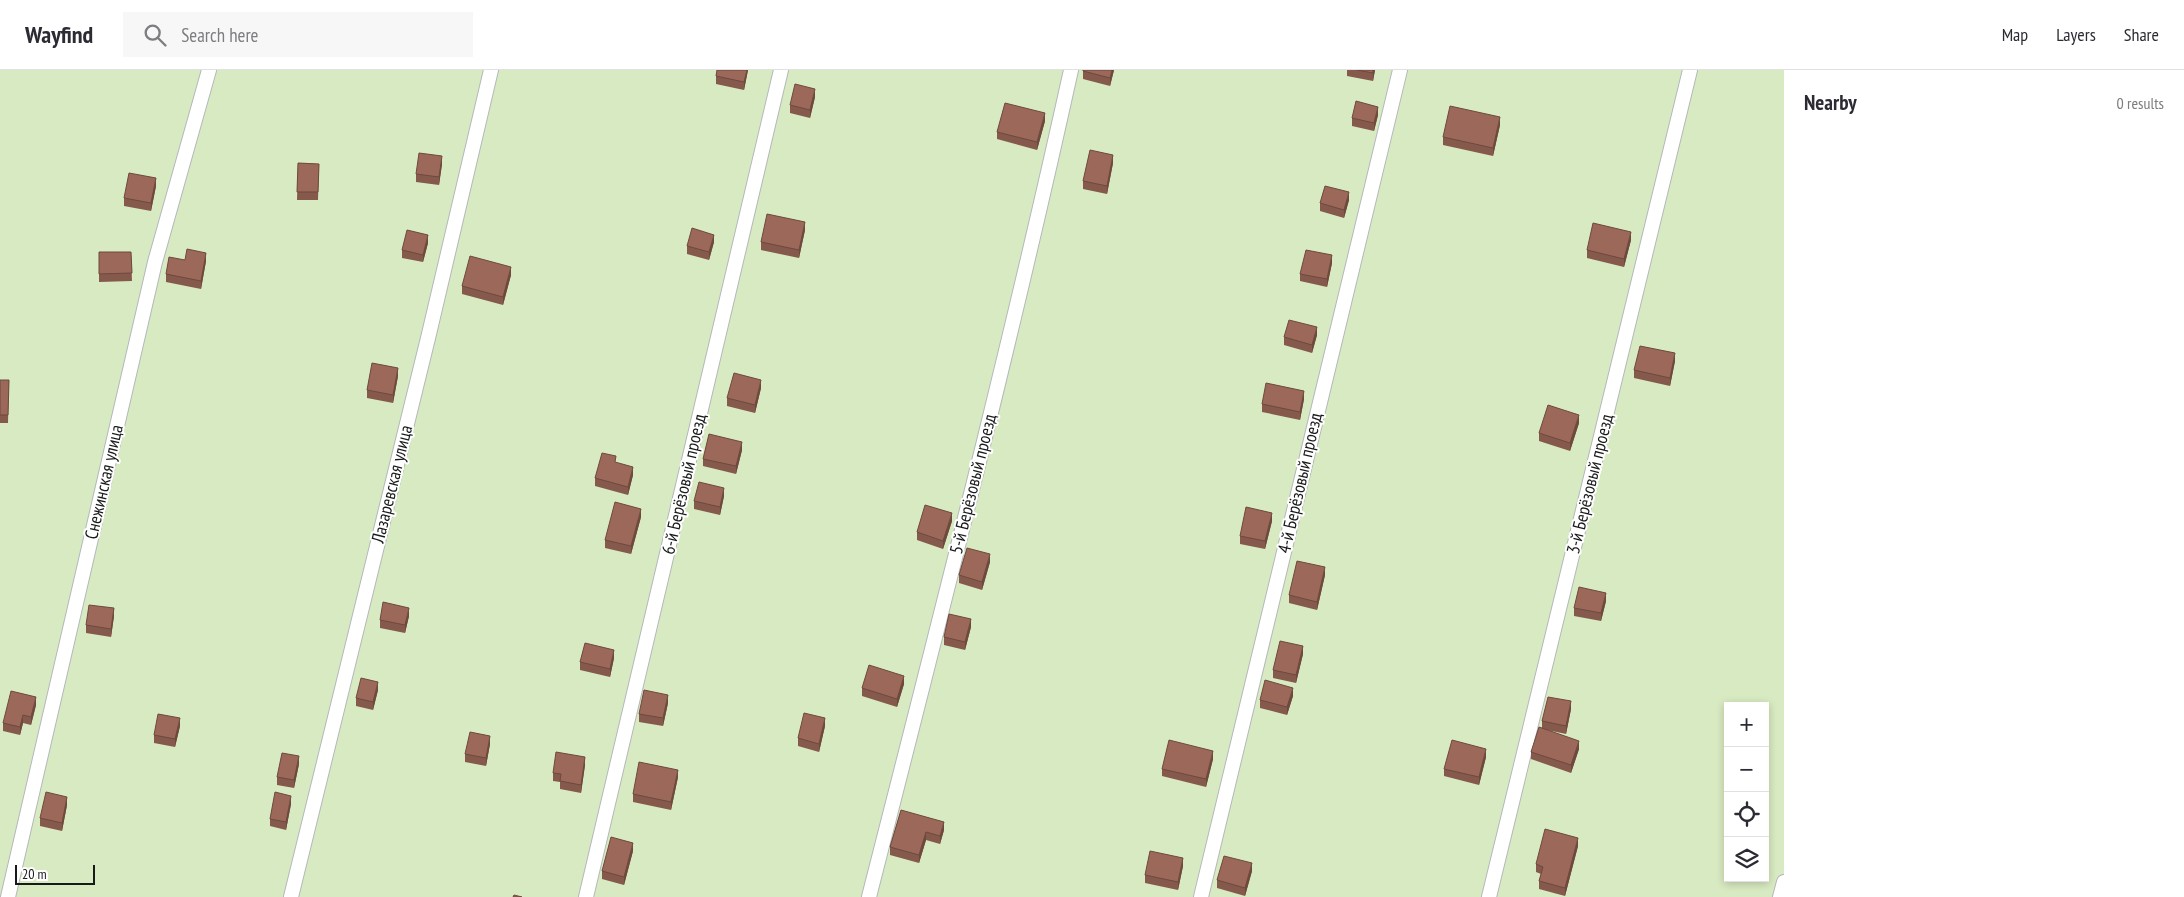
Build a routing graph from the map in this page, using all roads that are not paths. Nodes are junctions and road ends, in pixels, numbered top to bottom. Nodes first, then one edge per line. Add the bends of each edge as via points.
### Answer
1 (208, 70) edge
2 (490, 70) edge
3 (781, 70) edge
4 (1071, 70) edge
5 (1400, 70) edge
6 (1690, 70) edge
7 (1784, 882) edge
8 (8, 897) edge
9 (291, 897) edge
10 (586, 897) edge
11 (869, 897) edge
12 (1201, 897) edge
13 (1489, 897) edge
14 (1780, 897) edge

1 - 8 lane, Снежинская улица via 155,262
2 - 9 lane, Лазаревская улица
3 - 10 lane, 6-й Берёзовый проезд
4 - 11 lane, 5-й Берёзовый проезд via 962,534
5 - 12 lane, 4-й Берёзовый проезд
6 - 13 lane, 3-й Берёзовый проезд
7 - 14 lane

